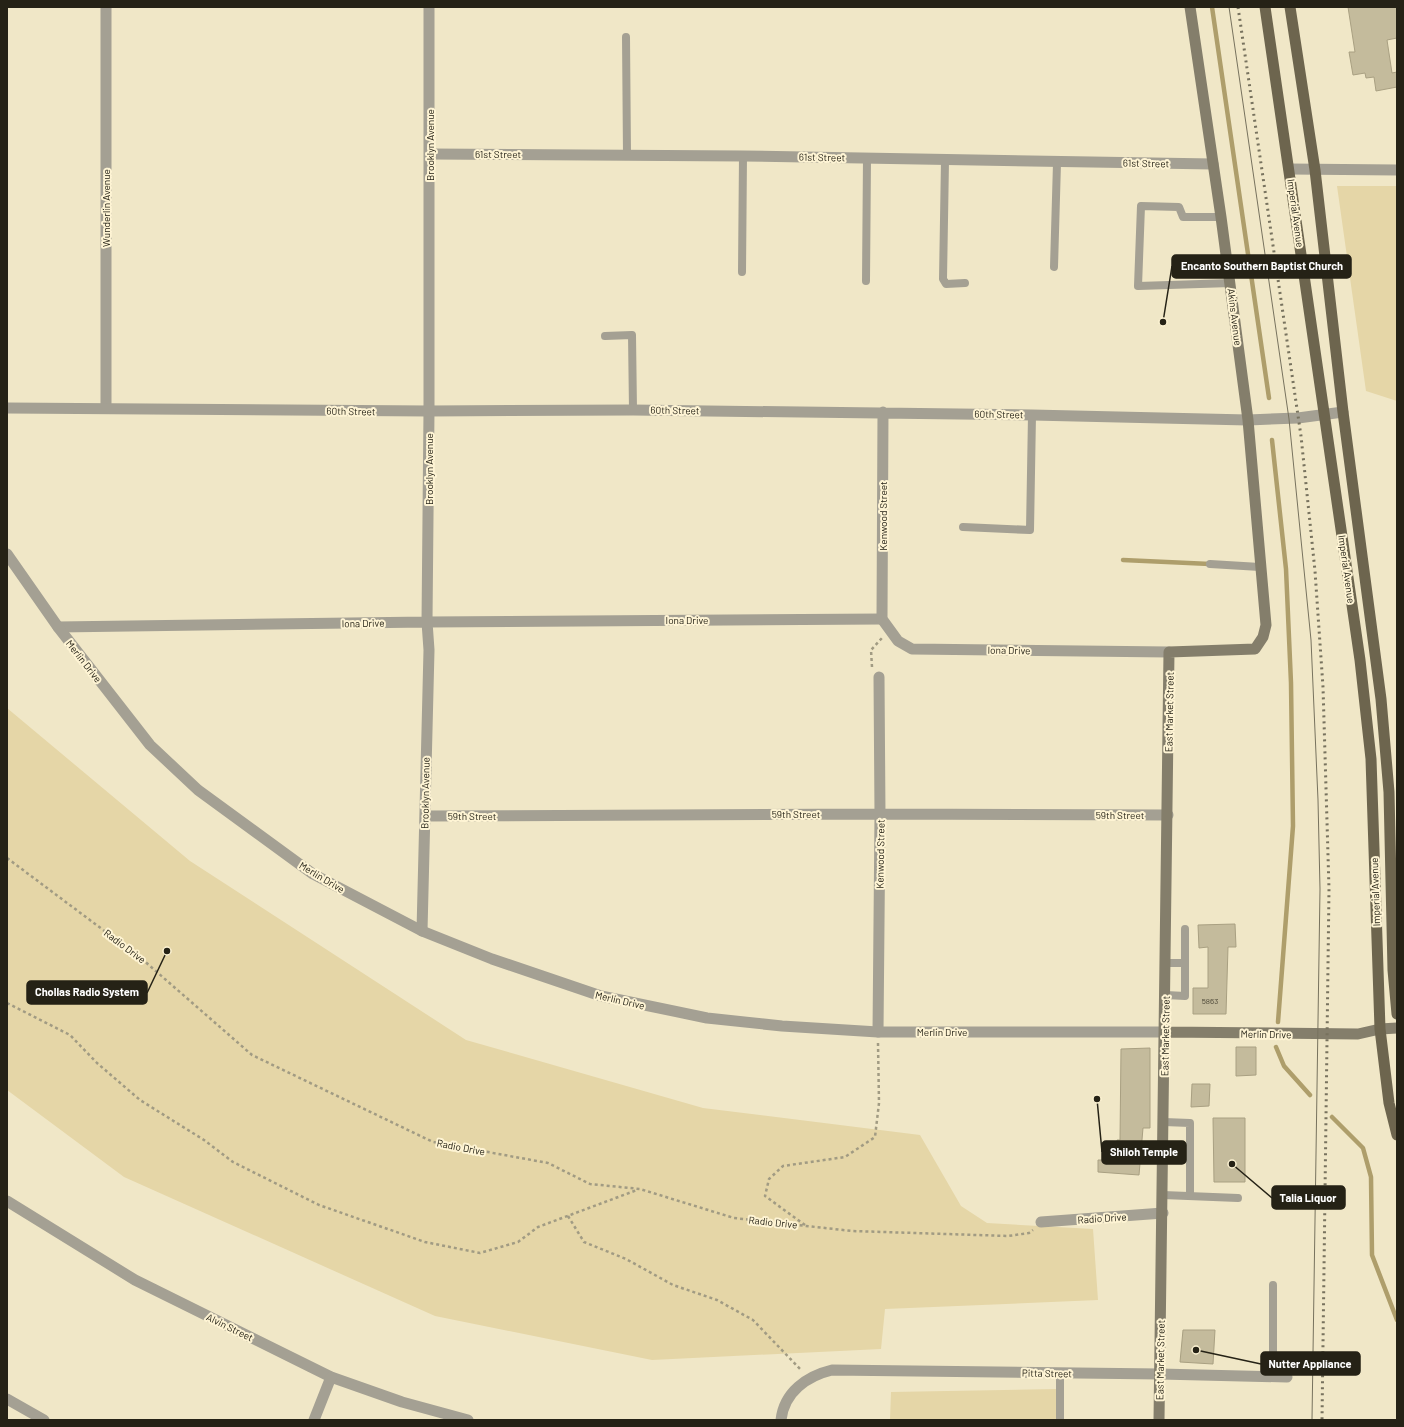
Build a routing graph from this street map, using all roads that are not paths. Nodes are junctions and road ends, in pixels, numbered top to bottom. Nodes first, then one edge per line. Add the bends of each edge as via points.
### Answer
1 (106, 7) edge
2 (429, 7) edge
3 (1190, 7) edge
4 (1265, 7) edge
5 (1290, 7) edge
6 (626, 37) dead end
7 (430, 154) junction
8 (627, 155) junction
9 (743, 156) junction
10 (867, 158) junction
11 (945, 161) junction
12 (1057, 163) junction
13 (1213, 164) junction
14 (1289, 170) junction
15 (1315, 170) junction
16 (1397, 170) edge
17 (1221, 217) junction
18 (1054, 267) dead end
19 (742, 272) dead end
20 (866, 281) dead end
21 (966, 283) dead end
22 (1231, 283) junction
23 (605, 336) dead end
24 (7, 408) edge
25 (106, 408) junction
26 (633, 410) junction
27 (429, 411) junction
28 (883, 412) junction
29 (1343, 412) junction
30 (1032, 415) junction
31 (1324, 415) junction
32 (1248, 420) junction
33 (963, 527) dead end
34 (7, 554) edge
35 (1210, 564) dead end
36 (1260, 567) junction
37 (1263, 605) joint
38 (882, 619) junction
39 (427, 622) junction
40 (58, 627) junction
41 (1169, 652) junction
42 (878, 677) road end
43 (880, 814) junction
44 (1168, 815) junction
45 (425, 816) junction
46 (1185, 929) dead end
47 (422, 931) junction
48 (1166, 963) junction
49 (1185, 963) junction
50 (1378, 970) junction
51 (1395, 970) edge
52 (1166, 995) junction
53 (1397, 1014) edge
54 (1397, 1028) edge
55 (1380, 1029) junction
56 (878, 1032) junction
57 (1165, 1032) junction
58 (1164, 1122) junction
59 (1397, 1135) edge
60 (1163, 1196) junction
61 (1190, 1196) junction
62 (1238, 1198) dead end
63 (7, 1201) edge
64 (1163, 1213) junction
65 (1041, 1222) road end
66 (1273, 1285) dead end
67 (1060, 1374) junction
68 (1160, 1374) junction
69 (331, 1377) junction
70 (1273, 1377) junction
71 (1287, 1377) dead end
72 (7, 1399) edge
73 (44, 1420) edge
74 (314, 1420) edge
75 (468, 1420) edge
76 (781, 1420) edge
77 (1060, 1420) edge
78 (1159, 1420) edge

1 - 25 street, Wunderlin Avenue
2 - 7 street, Brooklyn Avenue
3 - 13 main road, Akins Avenue
4 - 14 main road, Imperial Avenue
5 - 15 main road, Imperial Avenue
6 - 8 lane
7 - 8 street, 61st Street
7 - 27 street, Brooklyn Avenue
8 - 9 street, 61st Street
9 - 10 street, 61st Street
9 - 19 lane
10 - 11 street, 61st Street
10 - 20 lane
11 - 12 street, 61st Street
11 - 21 lane via 943,279 946,284
12 - 13 street, 61st Street
12 - 18 lane
13 - 17 main road, Akins Avenue
14 - 15 street
14 - 31 main road, Imperial Avenue
15 - 16 street
15 - 29 main road, Imperial Avenue
17 - 22 main road, Akins Avenue
17 - 22 lane via 1183,217 1179,207 1141,206 1138,286
22 - 32 main road, Akins Avenue
23 - 26 lane via 632,335
24 - 25 street, 60th Street
25 - 27 street, 60th Street
26 - 27 street, 60th Street
26 - 28 street, 60th Street
27 - 39 street, Brooklyn Avenue
28 - 30 street, 60th Street
28 - 38 street, Kenwood Street
29 - 31 street, 60th Street
29 - 51 main road, Imperial Avenue via 1383,714 1390,792
30 - 32 street, 60th Street
30 - 33 lane via 1030,530
31 - 32 street, 60th Street
31 - 50 main road, Imperial Avenue via 1360,660 1371,759
32 - 36 main road, Akins Avenue
34 - 40 street, Merlin Drive
35 - 36 lane
36 - 37 main road, Akins Avenue
37 - 41 main road, Iona Drive via 1266,625 1263,637 1255,649
38 - 39 street, Iona Drive
38 - 41 street, Iona Drive via 898,641 912,649
39 - 40 street, Iona Drive
39 - 45 street, Brooklyn Avenue
40 - 47 street, Merlin Drive via 150,745 198,790 313,874
41 - 44 main road, East Market Street
42 - 43 street, Kenwood Street
43 - 44 street, 59th Street
43 - 45 street, 59th Street
43 - 56 street, Kenwood Street
44 - 48 main road, East Market Street
45 - 47 street, Brooklyn Avenue
46 - 49 lane
47 - 56 street, Merlin Drive via 492,959 601,996 707,1018
48 - 49 lane
48 - 52 main road, East Market Street
49 - 52 lane via 1185,996
50 - 51 street
50 - 55 main road, Imperial Avenue
51 - 53 main road, Imperial Avenue
52 - 57 main road, East Market Street
54 - 55 main road, Merlin Drive
55 - 57 main road, Merlin Drive via 1358,1034
55 - 59 main road, Imperial Avenue via 1389,1103
56 - 57 street, Merlin Drive
57 - 58 main road, East Market Street
58 - 60 main road, East Market Street
58 - 61 lane via 1190,1122
60 - 61 lane
60 - 64 main road, East Market Street
61 - 62 lane
63 - 69 street, Alvin Street via 136,1280
64 - 65 street, Radio Drive
64 - 68 main road, East Market Street
66 - 70 lane
67 - 68 street, Pitta Street
67 - 76 street, Pitta Street via 832,1370 809,1378 795,1389 787,1400
67 - 77 lane
68 - 70 street, Pitta Street
68 - 78 main road, East Market Street
69 - 74 street
69 - 75 street, Alvin Street via 402,1402
70 - 71 street, Pitta Street
72 - 73 street

